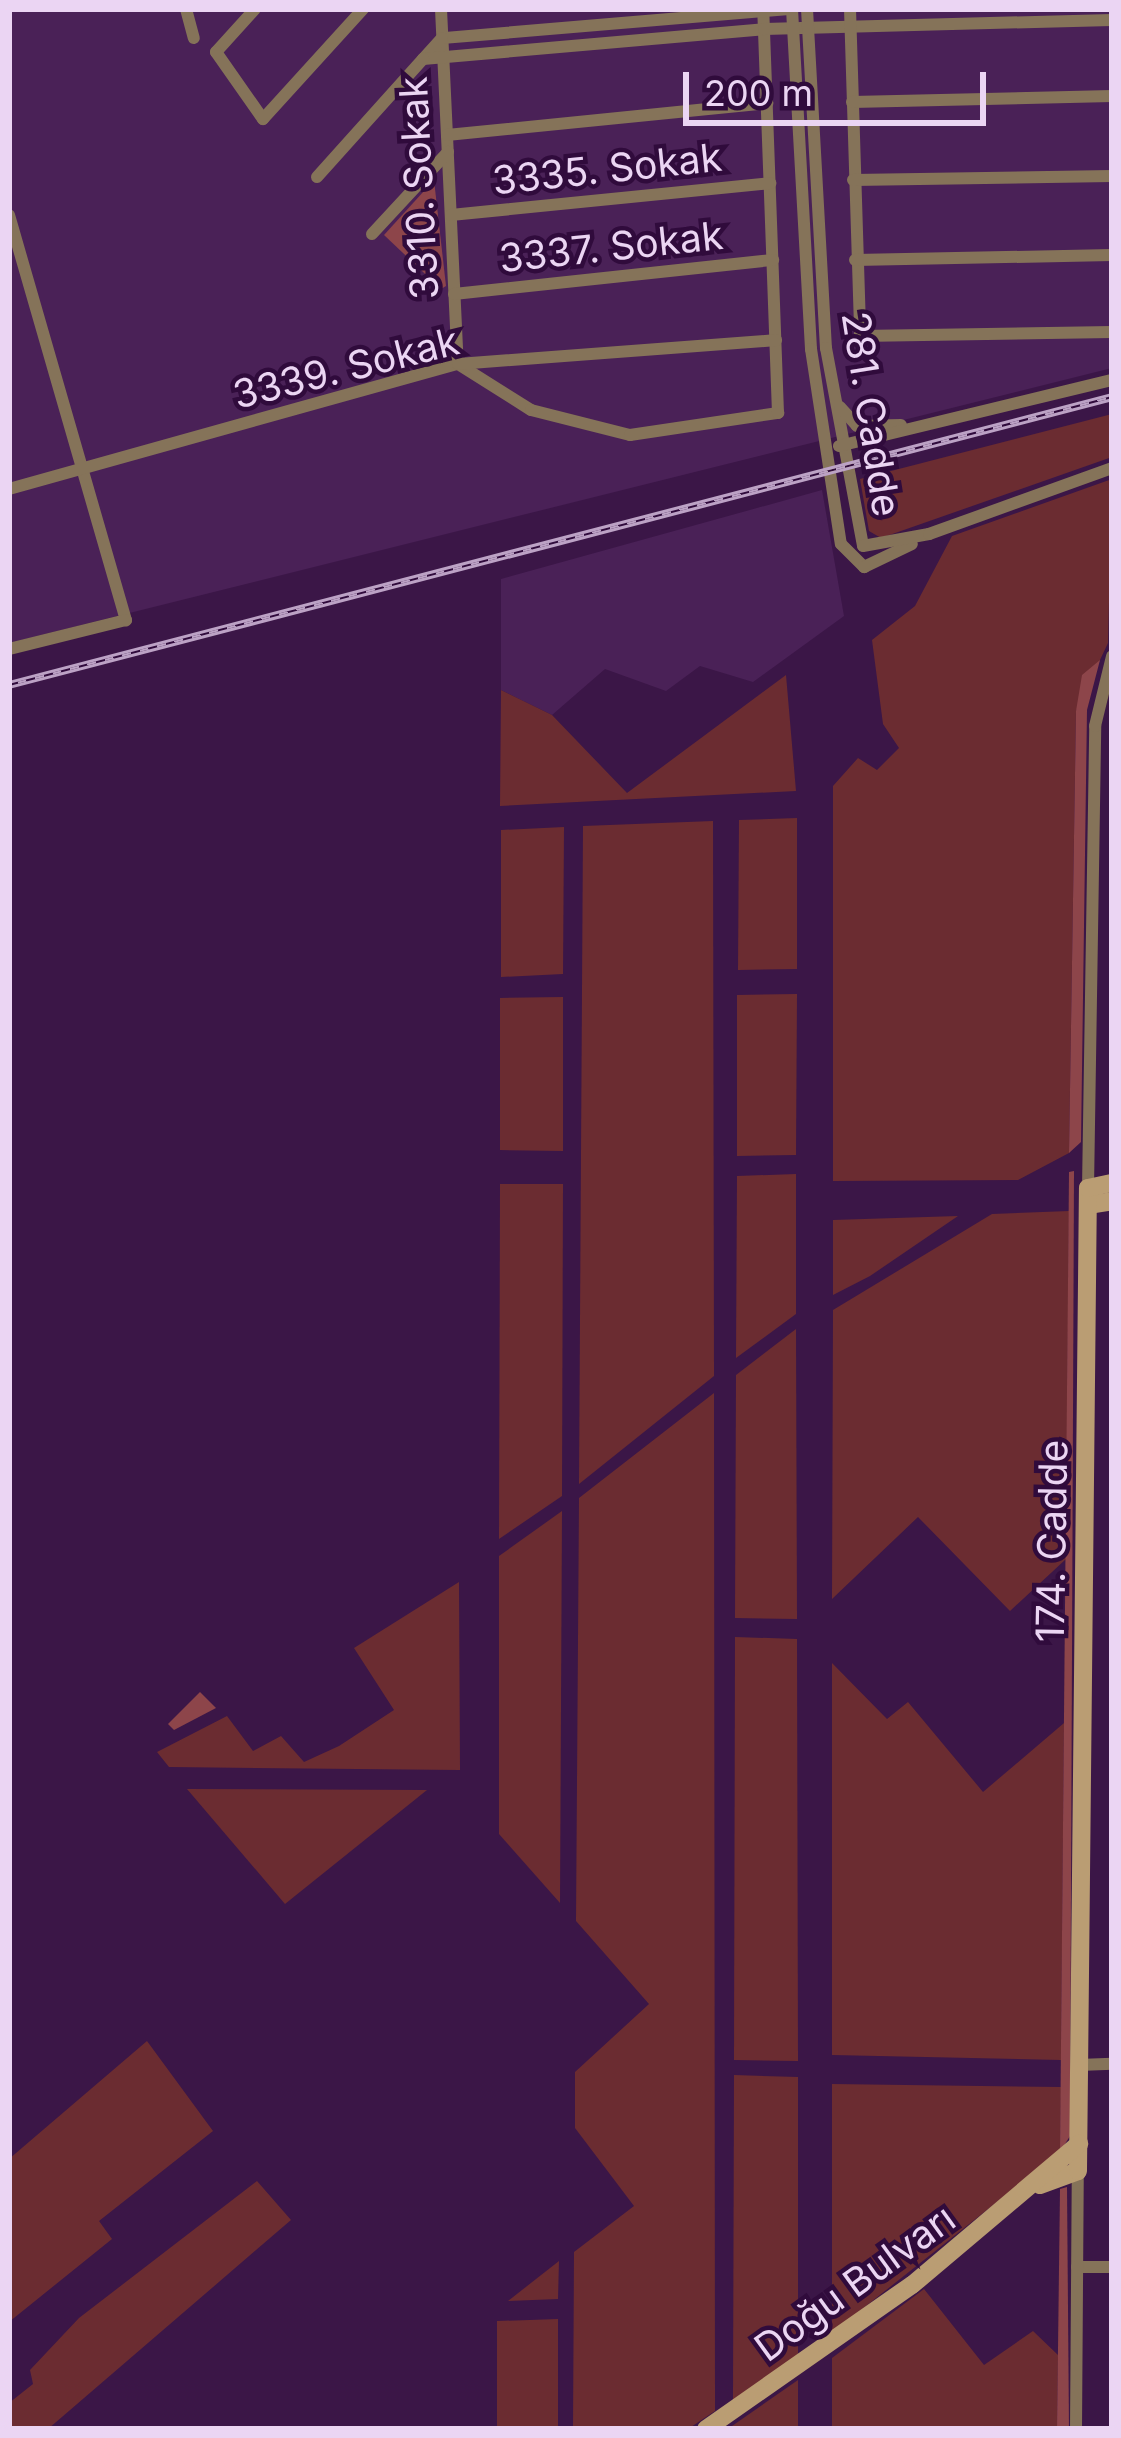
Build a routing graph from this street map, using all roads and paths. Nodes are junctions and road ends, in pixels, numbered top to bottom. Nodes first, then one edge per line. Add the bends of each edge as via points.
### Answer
1 (186, 9) edge
2 (255, 9) edge
3 (363, 9) edge
4 (441, 9) edge
5 (790, 9) edge
6 (807, 9) edge
7 (850, 9) edge
8 (763, 10) edge
9 (1112, 20) edge
10 (850, 26) junction
11 (801, 27) junction
12 (764, 29) junction
13 (194, 38) dead end
14 (442, 38) junction
15 (443, 57) junction
16 (423, 59) junction
17 (1112, 96) edge
18 (852, 102) junction
19 (767, 103) junction
20 (447, 135) junction
21 (448, 152) junction
22 (1112, 176) edge
23 (316, 177) dead end
24 (853, 180) junction
25 (770, 183) junction
26 (9, 215) edge
27 (451, 215) junction
28 (372, 234) dead end
29 (1112, 255) edge
30 (773, 260) junction
31 (855, 260) junction
32 (454, 294) junction
33 (1112, 332) edge
34 (776, 340) junction
35 (458, 364) junction
36 (1112, 380) edge
37 (834, 398) junction
38 (920, 423) junction
39 (844, 445) junction
40 (826, 449) junction
41 (82, 468) junction
42 (1112, 468) edge
43 (9, 489) edge
44 (928, 534) junction
45 (9, 650) edge
46 (1112, 656) edge
47 (1112, 1183) edge
48 (1088, 1197) junction
49 (1112, 1201) edge
50 (1112, 2064) edge
51 (1079, 2065) junction
52 (1079, 2144) junction
53 (1078, 2171) junction
54 (1040, 2185) junction
55 (1078, 2267) junction
56 (1112, 2267) edge
57 (706, 2429) edge
58 (1076, 2429) edge

1 - 13 street
2 - 3 street via 216,52 263,119
4 - 14 street, 3310. Sokak
5 - 8 street
5 - 11 street, 281. Cadde
6 - 11 street, 281. Cadde
7 - 10 street
8 - 12 street
8 - 14 street
9 - 10 street
10 - 11 street
10 - 18 street
11 - 12 street
11 - 37 street, 281. Cadde
11 - 40 street, 281. Cadde
12 - 15 street
12 - 19 street
14 - 15 street, 3310. Sokak
14 - 16 street
15 - 16 street
15 - 20 street, 3310. Sokak
16 - 23 street
17 - 18 street
18 - 24 street
19 - 20 street
19 - 25 street
20 - 21 street, 3310. Sokak
21 - 27 street, 3310. Sokak
21 - 28 street
22 - 24 street
24 - 31 street
25 - 27 street, 3335. Sokak
25 - 30 street
26 - 41 street
27 - 32 street, 3310. Sokak
29 - 31 street
30 - 32 street, 3337. Sokak
30 - 34 street
31 - 33 street via 860,336
32 - 35 street, 3310. Sokak
34 - 35 street, 3339. Sokak
34 - 35 street via 776,417 614,435 519,405
35 - 41 street, 3339. Sokak
36 - 38 street
37 - 38 street via 857,426
37 - 39 street, 281. Cadde
38 - 39 street
39 - 40 street
39 - 44 street, 281. Cadde via 863,545
40 - 44 street, 281. Cadde via 852,562 876,565
41 - 43 street, 3339. Sokak
41 - 45 street via 126,620
42 - 44 street
46 - 48 street, 174. Cadde via 1095,726
47 - 48 street
48 - 49 street
48 - 51 street, 174. Cadde
50 - 51 street
51 - 52 street, 174. Cadde
52 - 53 street, 174. Cadde
52 - 54 street, Doğu Bulvarı
53 - 54 street, Doğu Bulvarı
53 - 55 street, 174. Cadde
54 - 57 street, Doğu Bulvarı
55 - 56 street
55 - 58 street, 174. Cadde

